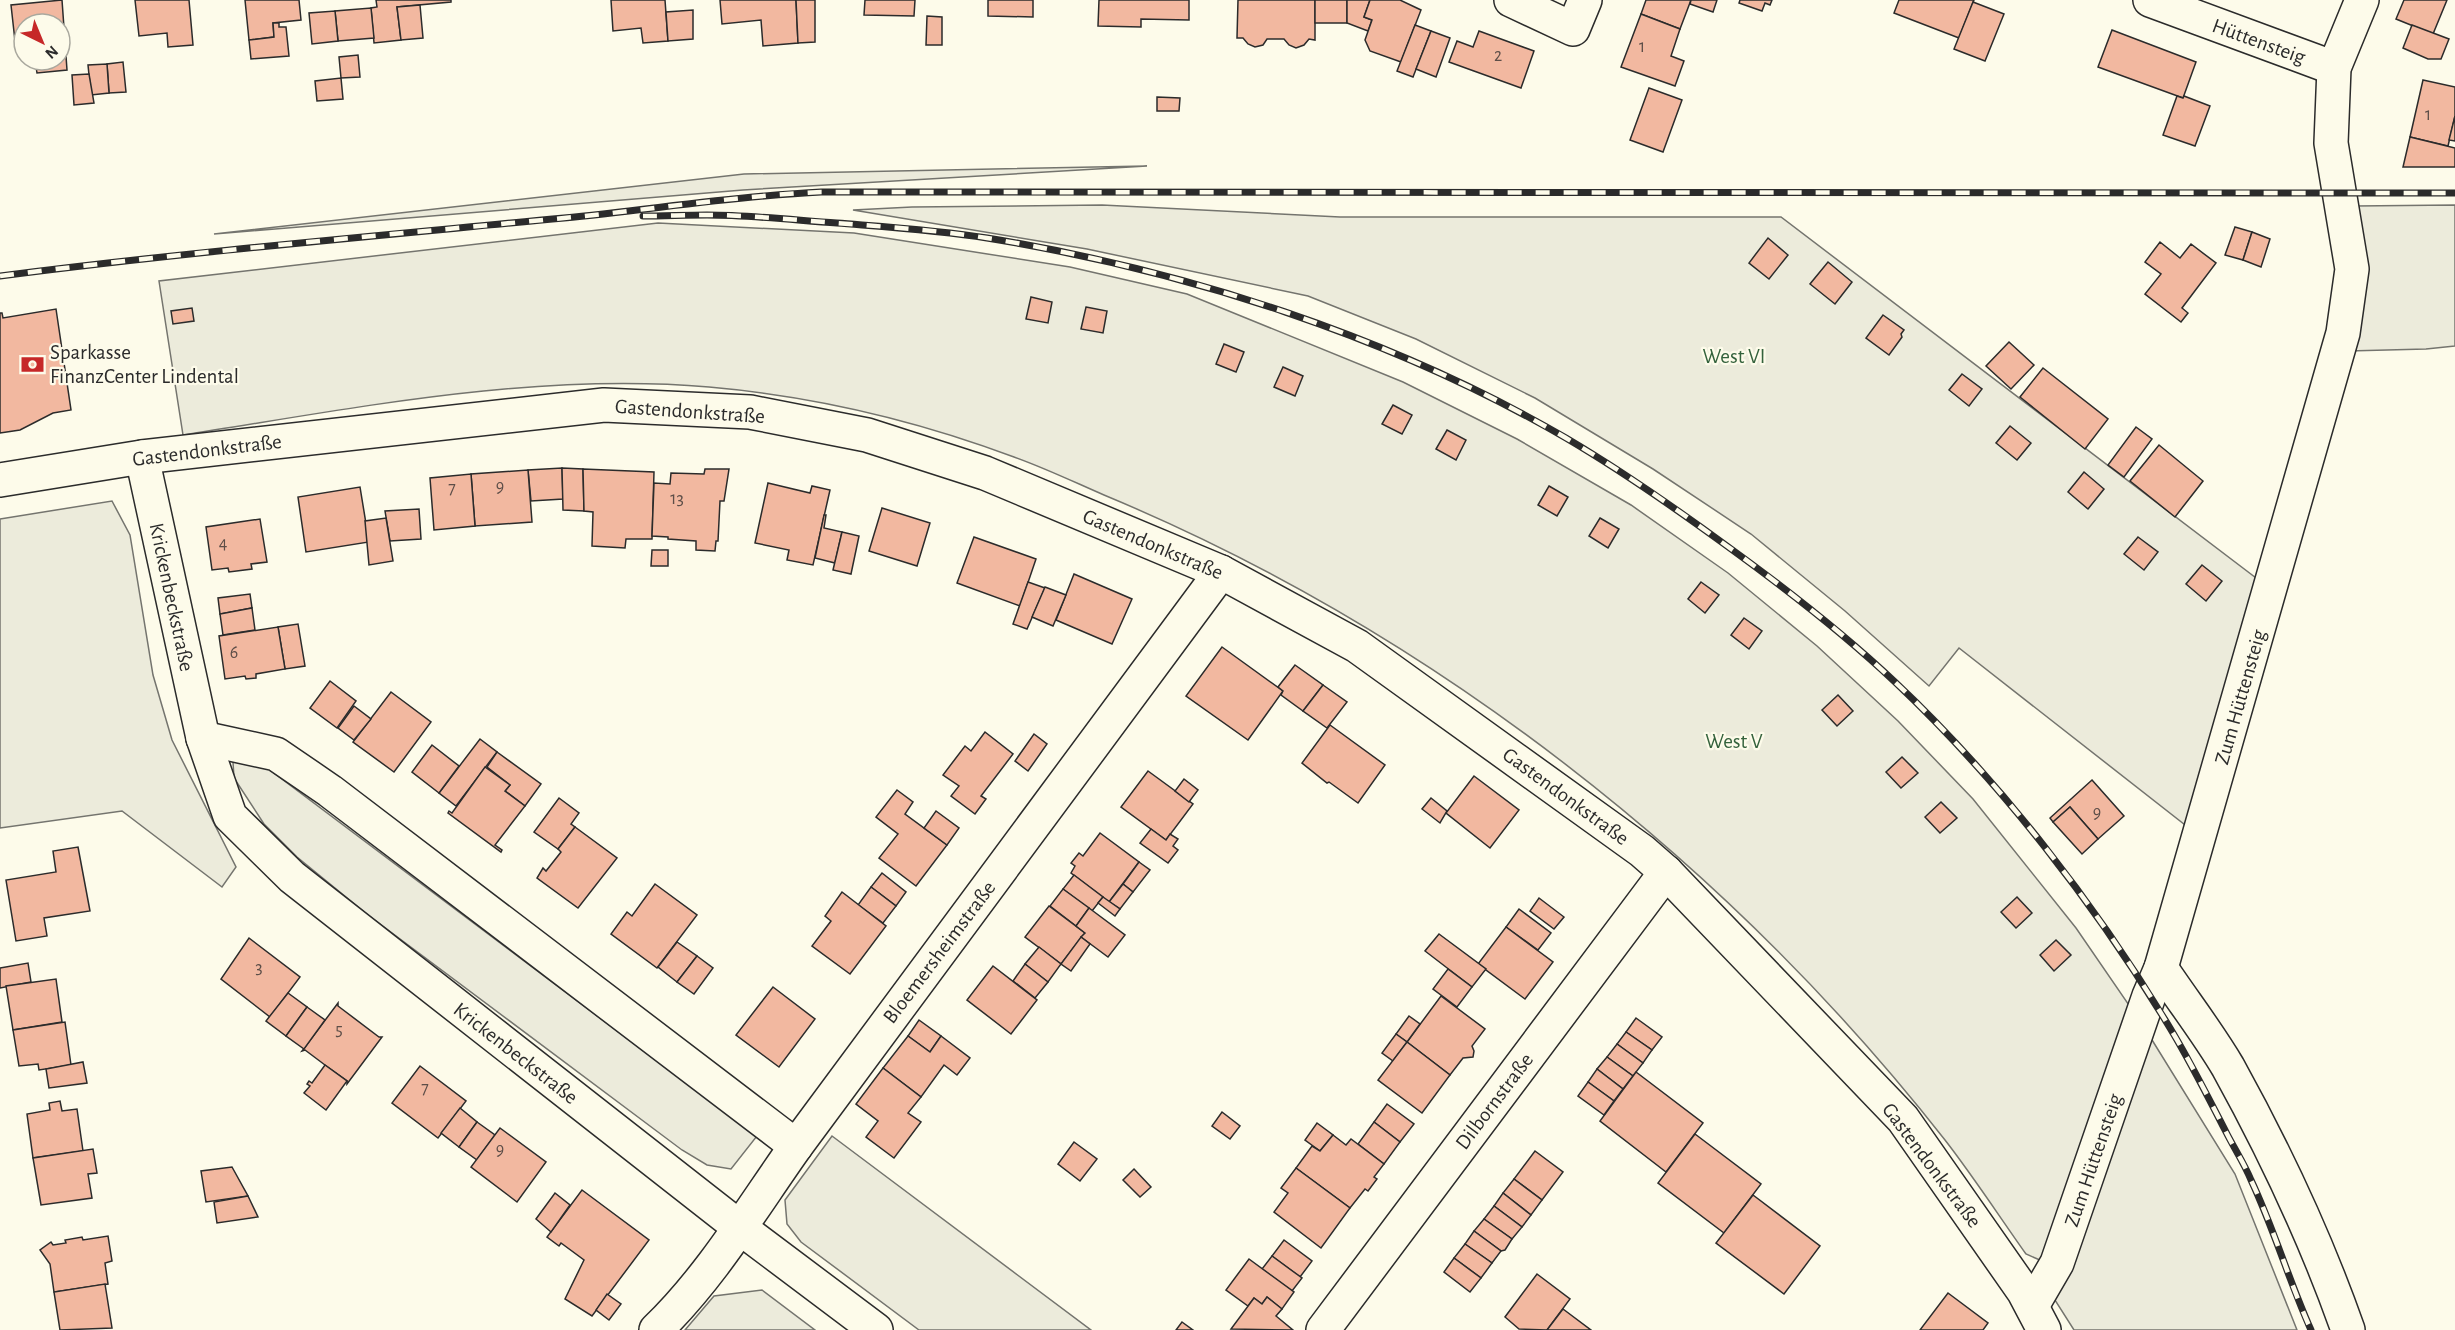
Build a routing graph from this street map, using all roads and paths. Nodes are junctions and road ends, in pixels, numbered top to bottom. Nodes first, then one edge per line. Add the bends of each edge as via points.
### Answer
1 (1511, 0) edge
2 (1585, 0) edge
3 (2150, 0) edge
4 (2362, 0) edge
5 (2334, 68) junction
6 (142, 457) junction
7 (0, 480) edge
8 (1221, 572) junction
9 (202, 738) junction
10 (1666, 872) junction
11 (2161, 968) junction
12 (796, 1146) junction
13 (739, 1227) junction
14 (2038, 1318) edge
15 (656, 1330) edge
16 (876, 1330) edge
17 (1323, 1330) edge
18 (2348, 1330) edge

1 - 2 street via 1574,29
3 - 5 street, Hüttensteig
4 - 5 street
5 - 11 street, Zum Hüttensteig via 2331,143 2352,268 2343,333
6 - 7 street, Gastendonkstraße
6 - 8 street, Gastendonkstraße via 604,405 750,412 867,435 985,473
6 - 9 street, Krickenbeckstraße
8 - 10 street, Gastendonkstraße via 1357,646 1610,827
8 - 12 street, Bloemersheimstraße
9 - 12 street via 276,754 330,791
9 - 13 street, Krickenbeckstraße via 230,816 292,878
10 - 14 street, Gastendonkstraße via 1903,1119
10 - 17 street, Dilbornstraße
11 - 14 street, Zum Hüttensteig
11 - 18 street via 2227,1066 2268,1144 2301,1209
12 - 13 street, Bloemersheimstraße
13 - 15 street, Bloemersheimstraße via 677,1310
13 - 16 street, Krickenbeckstraße

